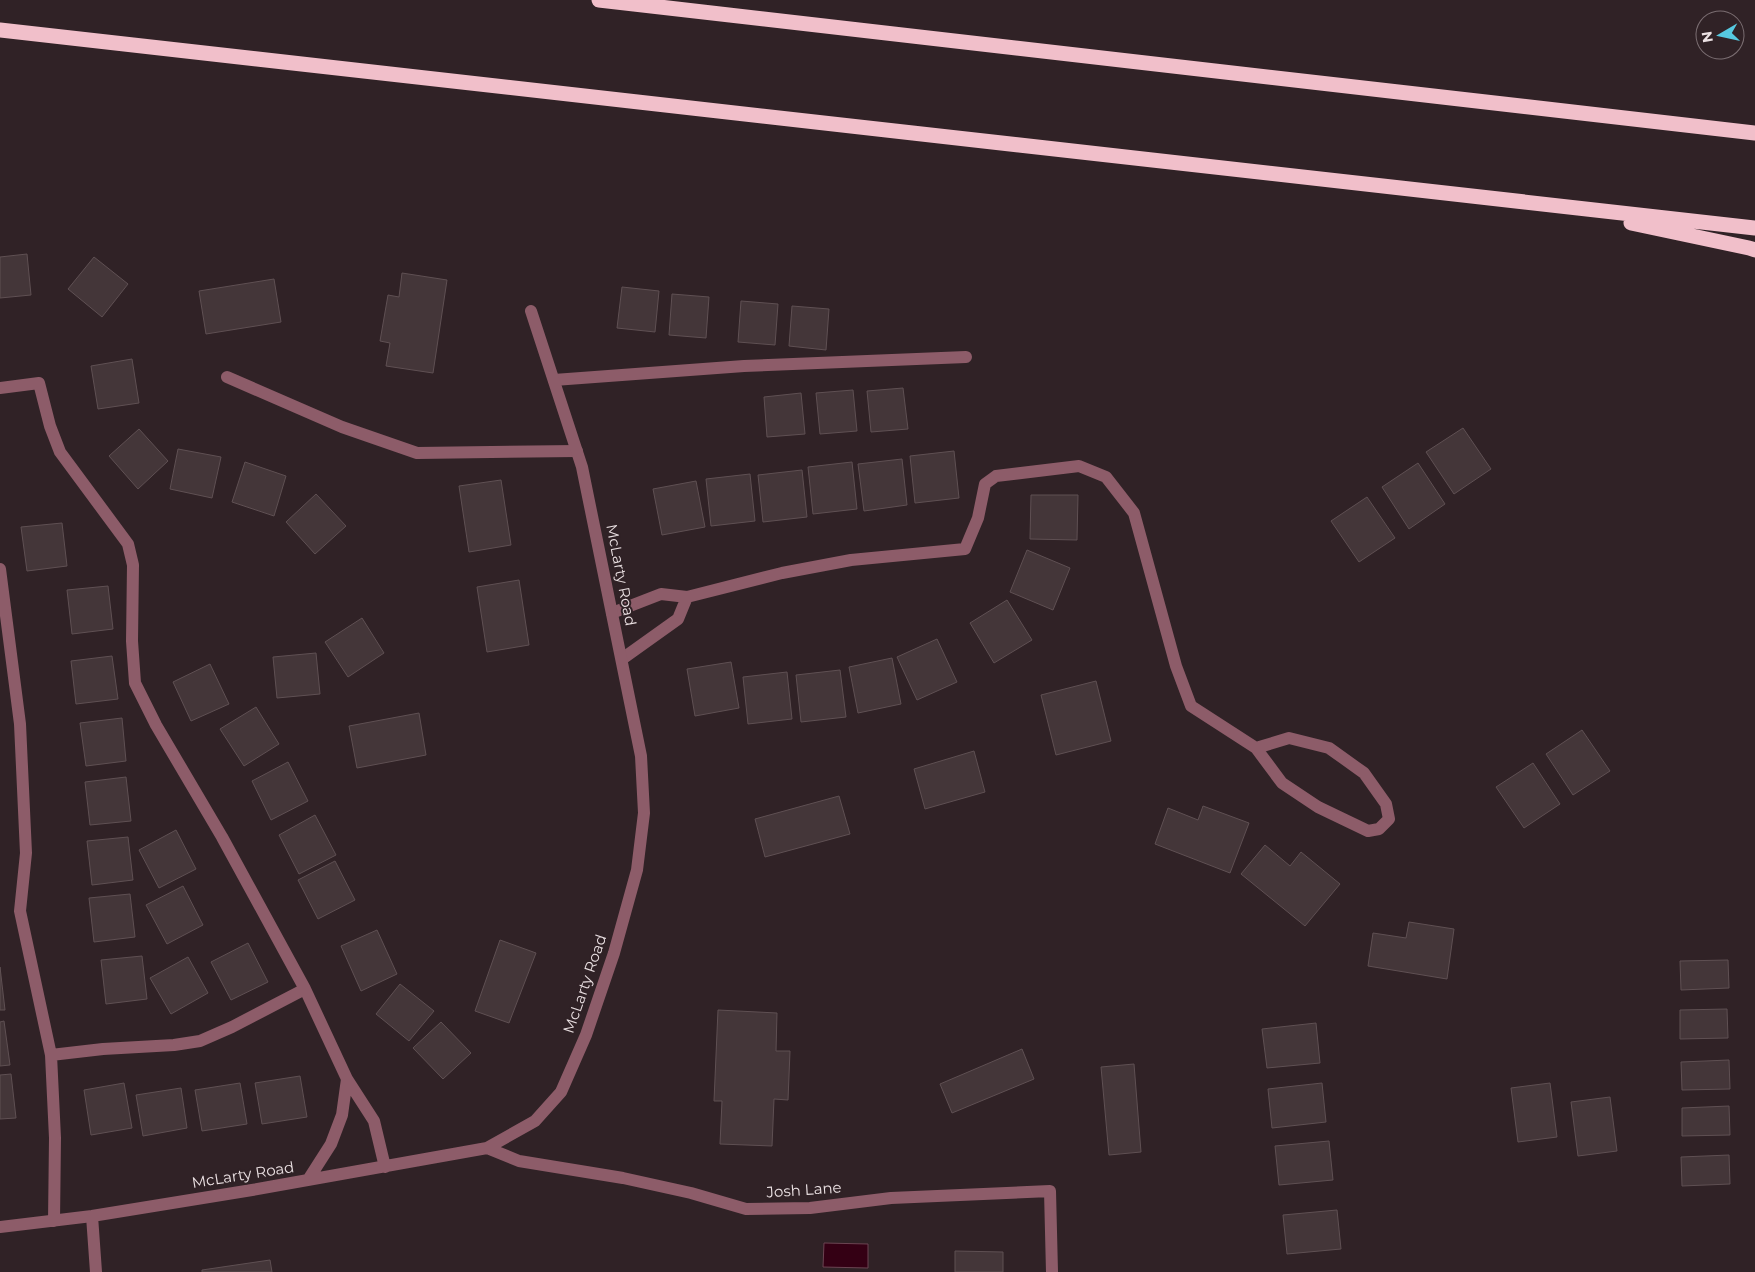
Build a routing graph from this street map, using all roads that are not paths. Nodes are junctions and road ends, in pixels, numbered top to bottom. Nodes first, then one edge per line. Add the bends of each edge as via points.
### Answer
1 (599, 0) edge
2 (0, 30) edge
3 (1752, 132) edge
4 (1547, 205) junction
5 (1755, 228) edge
6 (1755, 250) edge
7 (531, 311) dead end
8 (966, 357) dead end
9 (227, 377) dead end
10 (554, 380) junction
11 (0, 388) edge
12 (577, 450) junction
13 (0, 569) edge
14 (686, 597) junction
15 (612, 613) junction
16 (622, 659) junction
17 (1256, 748) junction
18 (305, 989) junction
19 (51, 1055) junction
20 (347, 1079) junction
21 (487, 1148) junction
22 (385, 1167) junction
23 (308, 1180) junction
24 (92, 1216) junction
25 (54, 1220) junction
26 (0, 1227) edge
27 (96, 1272) edge
28 (1052, 1272) edge

1 - 3 highway
2 - 4 highway
4 - 5 highway
4 - 6 highway
7 - 10 street, McLarty Road
8 - 10 street via 744,366
9 - 12 street via 342,427 418,453
10 - 12 street, McLarty Road
11 - 18 street via 39,383 60,452 128,544 134,565 132,641 135,683
12 - 15 street, McLarty Road
13 - 19 street via 20,724 26,853 20,911
14 - 15 street via 661,594
14 - 16 street via 678,619
14 - 17 street via 851,560 966,548 978,518 985,484 996,476 1079,466 1106,477 1134,513 1176,666 1191,706
15 - 16 street, McLarty Road
16 - 21 street, McLarty Road via 641,756 644,813 637,870 614,953 586,1034 561,1092 535,1121
17 - 17 street via 1282,783 1318,807 1368,831 1380,829 1389,819 1386,804 1364,773 1329,748 1288,738
18 - 19 street via 232,1028 200,1041
18 - 20 street
19 - 25 street
20 - 22 street via 374,1121
20 - 23 street via 342,1115 331,1144
21 - 22 street, McLarty Road
21 - 28 street, Josh Lane via 520,1161 623,1178 746,1209 810,1208 891,1198 1050,1190
22 - 23 street, McLarty Road
23 - 24 street, McLarty Road
24 - 25 street, McLarty Road
24 - 27 street
25 - 26 street, McLarty Road

